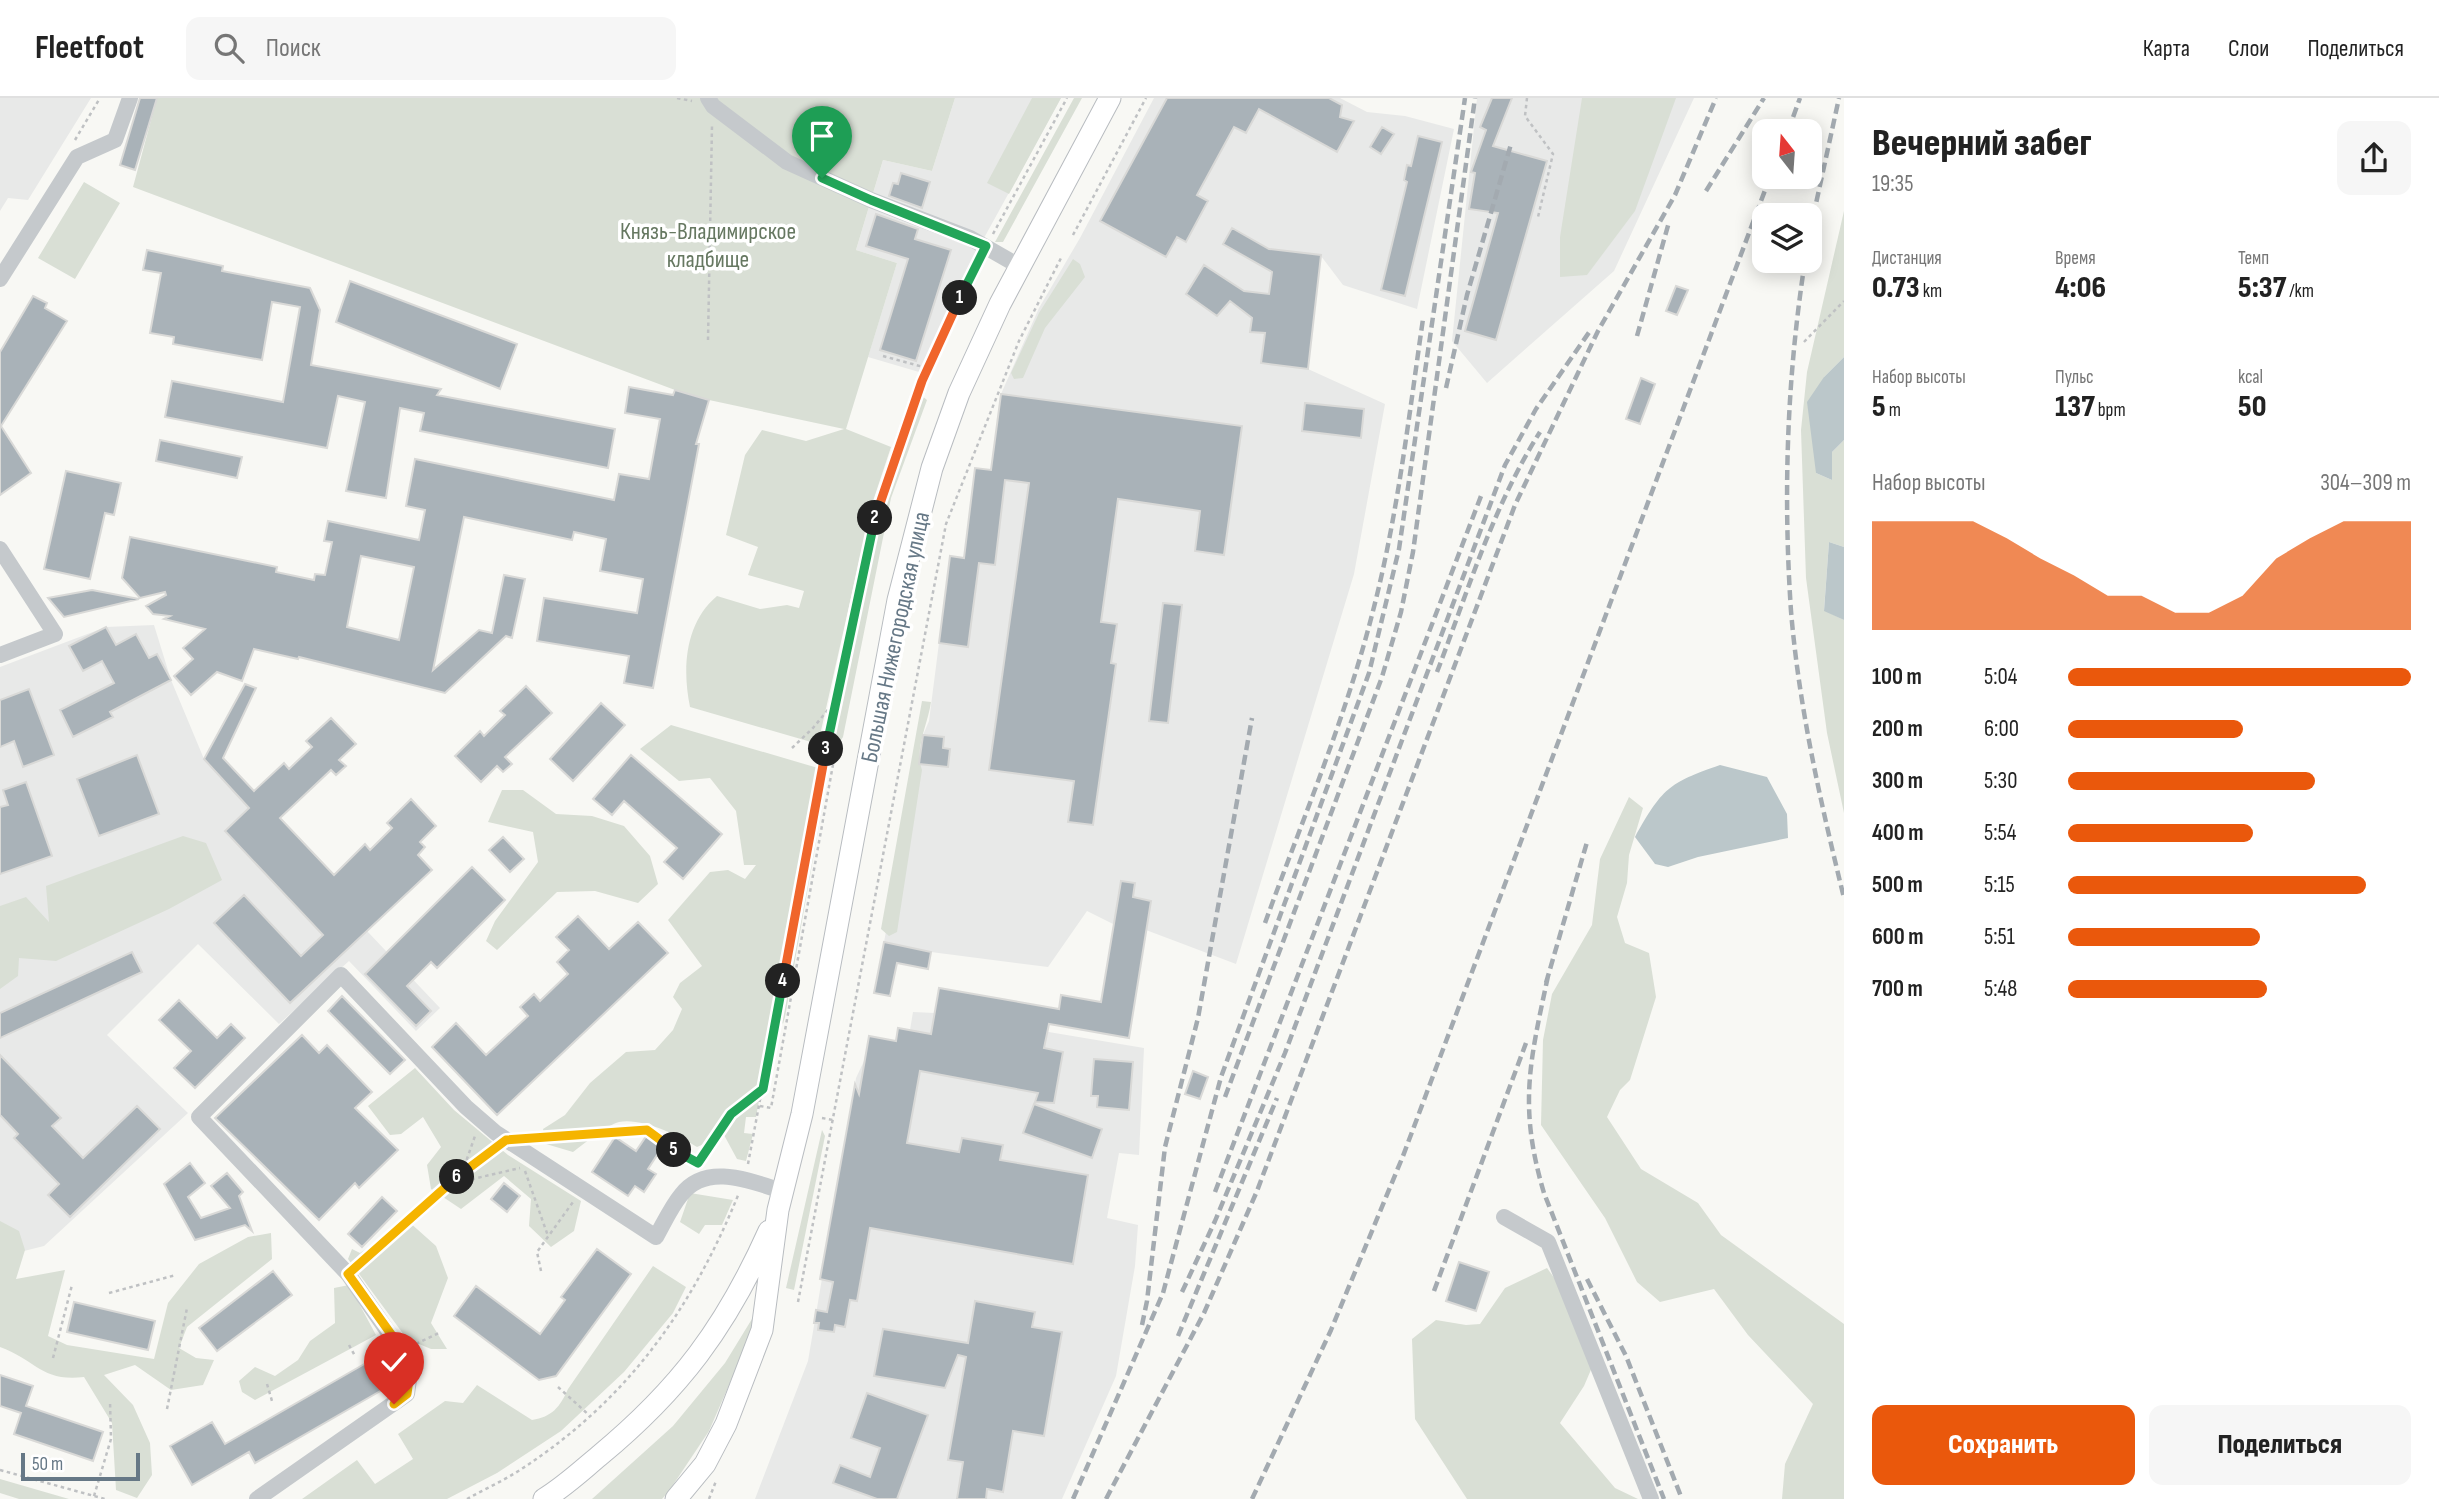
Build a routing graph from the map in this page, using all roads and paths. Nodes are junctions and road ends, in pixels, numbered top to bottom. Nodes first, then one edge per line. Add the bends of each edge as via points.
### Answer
1 (100, 98) edge
2 (130, 98) edge
3 (1068, 98) edge
4 (1110, 98) edge
5 (1146, 98) edge
6 (1527, 98) edge
7 (711, 102) edge
8 (74, 142) dead end
9 (1538, 218) dead end
10 (1073, 235) dead end
11 (986, 246) junction
12 (1061, 258) dead end
13 (1019, 266) junction
14 (0, 279) edge
15 (1844, 301) edge
16 (708, 340) dead end
17 (1804, 342) dead end
18 (883, 356) dead end
19 (928, 368) junction
20 (0, 549) edge
21 (0, 655) edge
22 (836, 700) junction
23 (792, 748) dead end
24 (834, 759) dead end
25 (771, 1044) junction
26 (782, 1046) junction
27 (763, 1089) junction
28 (760, 1107) junction
29 (822, 1118) dead end
30 (480, 1119) junction
31 (833, 1120) junction
32 (506, 1140) junction
33 (462, 1173) junction
34 (745, 1180) junction
35 (448, 1185) junction
36 (582, 1190) junction
37 (780, 1200) junction
38 (1504, 1217) dead end
39 (548, 1236) junction
40 (541, 1271) dead end
41 (348, 1274) junction
42 (176, 1275) dead end
43 (72, 1285) dead end
44 (109, 1293) dead end
45 (798, 1302) dead end
46 (187, 1308) dead end
47 (441, 1332) dead end
48 (349, 1345) dead end
49 (403, 1351) junction
50 (355, 1356) dead end
51 (53, 1358) dead end
52 (267, 1384) dead end
53 (558, 1387) dead end
54 (110, 1401) dead end
55 (272, 1401) dead end
56 (167, 1409) dead end
57 (590, 1416) junction
58 (705, 1464) junction
59 (0, 1470) edge
60 (94, 1496) junction
61 (105, 1499) edge
62 (257, 1499) edge
63 (467, 1499) edge
64 (544, 1499) edge
65 (676, 1499) edge
66 (687, 1499) edge
67 (1651, 1499) edge

1 - 8 path
2 - 14 street via 115,140 77,157
3 - 11 path
4 - 13 main road, Большая Нижегородская улица
5 - 10 path
6 - 9 path via 1525,116 1553,153
7 - 11 street via 787,162
7 - 16 path
11 - 13 street
11 - 19 path
12 - 31 path via 1019,341 946,524
13 - 37 main road, Большая Нижегородская улица via 960,393 925,494 898,600 802,1114
15 - 17 path
18 - 19 path
19 - 22 path via 879,500
20 - 21 street via 55,634
22 - 23 path
22 - 25 path
24 - 26 path
25 - 26 path
25 - 27 path
26 - 28 path via 771,1108
27 - 28 path
27 - 32 path via 731,1114 698,1163 647,1130
28 - 34 path
29 - 31 path
30 - 32 street
30 - 33 path
30 - 41 street via 341,975 199,1117
31 - 45 path
32 - 33 path
32 - 36 street
33 - 35 path
34 - 36 street via 720,1174 693,1184 682,1193 656,1237
34 - 37 street
34 - 57 path via 706,1269 677,1317 630,1376
35 - 39 path via 523,1168
35 - 41 path
36 - 39 path
37 - 58 main road, Большая Нижегородская улица via 762,1330 726,1424
37 - 64 main road, Большая Нижегородская улица via 745,1284 716,1333 673,1387 628,1432
38 - 67 street via 1548,1242
39 - 40 path via 537,1252
41 - 49 street
42 - 44 path
43 - 51 path
46 - 56 path
47 - 49 path
48 - 50 path
49 - 62 street via 411,1364 407,1394
52 - 55 path
53 - 57 path
54 - 60 path via 111,1439
57 - 63 path via 522,1468
58 - 65 main road, Большая Нижегородская улица
58 - 66 main road
59 - 60 path
60 - 61 path

